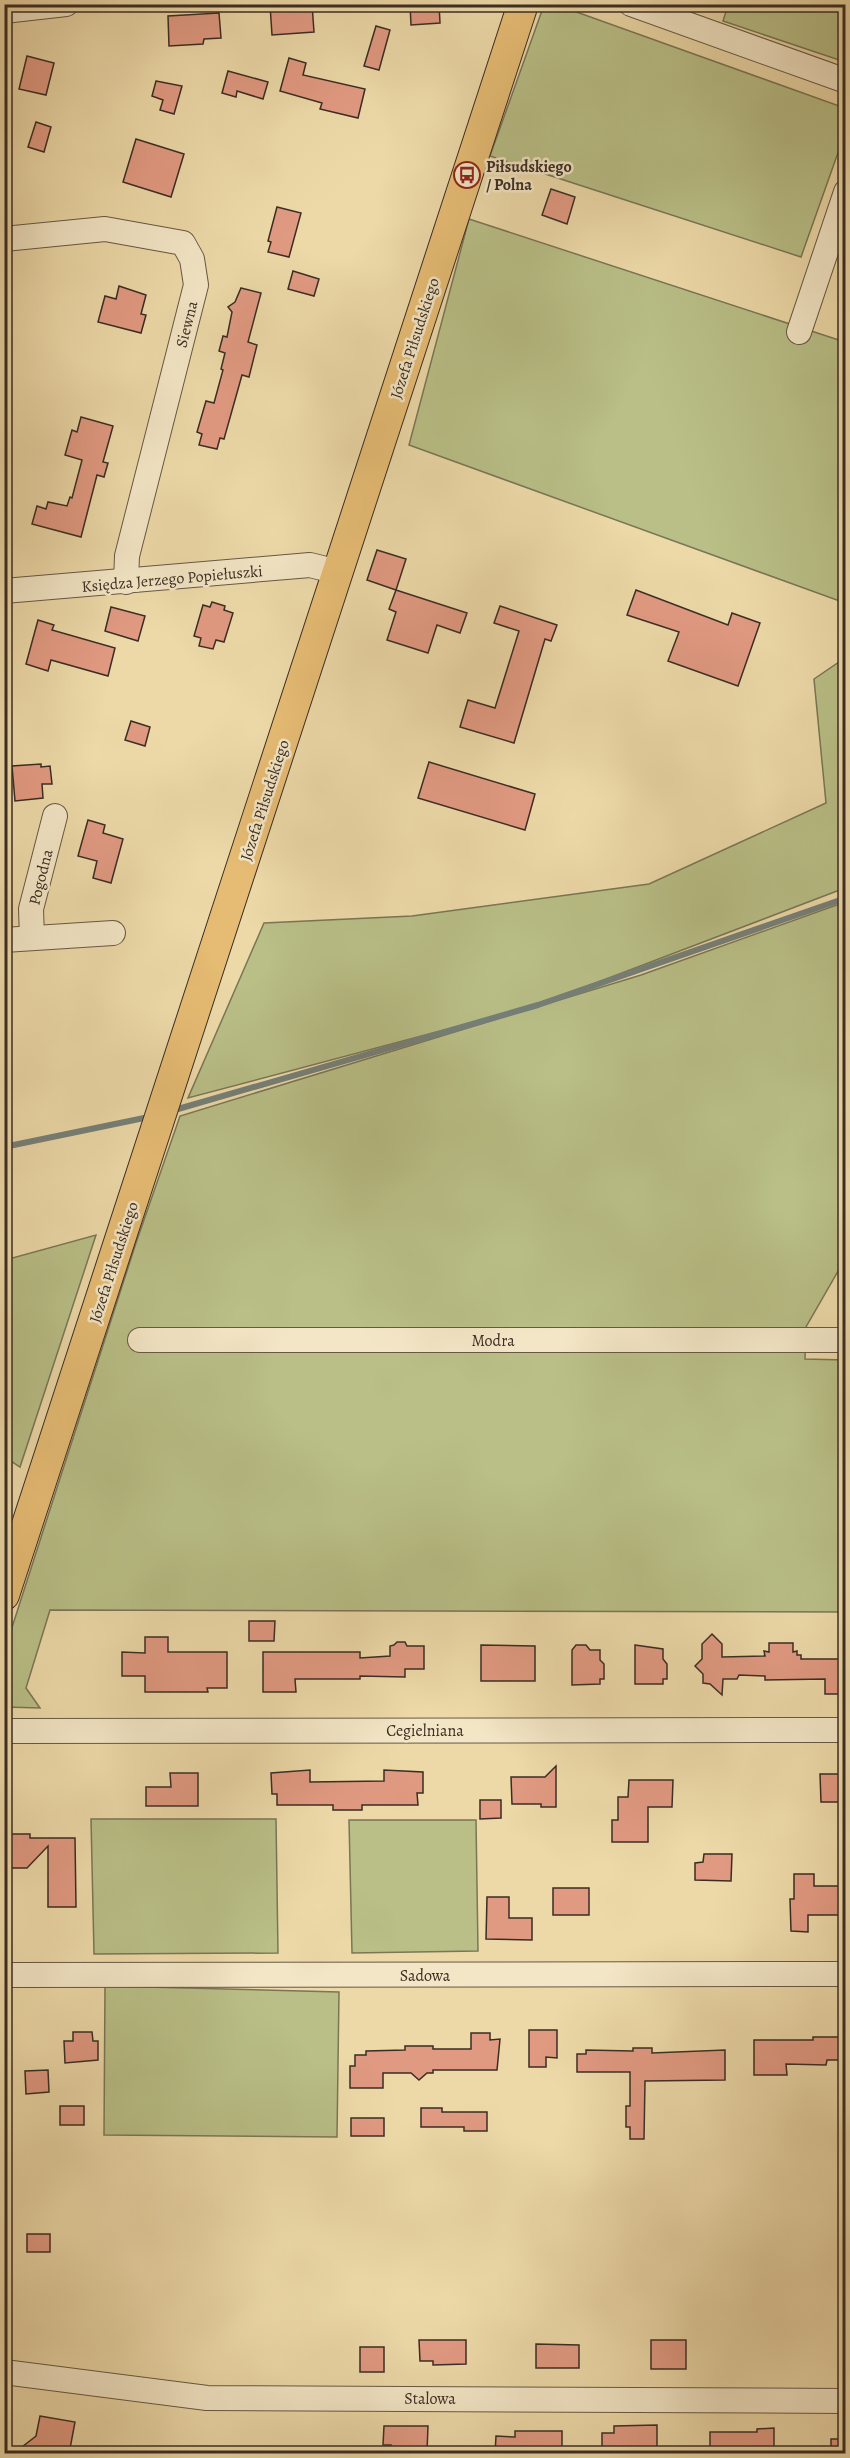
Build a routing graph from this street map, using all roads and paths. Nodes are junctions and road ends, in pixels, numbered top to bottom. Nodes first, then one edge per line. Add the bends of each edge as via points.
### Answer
1 (66, 4) edge
2 (523, 4) edge
3 (631, 4) edge
4 (4, 11) edge
5 (846, 81) edge
6 (846, 192) edge
7 (4, 239) edge
8 (799, 332) dead end
9 (338, 572) junction
10 (126, 582) junction
11 (4, 591) edge
12 (55, 816) dead end
13 (113, 933) dead end
14 (32, 938) junction
15 (4, 940) edge
16 (140, 1340) dead end
17 (846, 1340) edge
18 (4, 1595) edge
19 (846, 1730) edge
20 (4, 1731) edge
21 (846, 1974) edge
22 (4, 1975) edge
23 (11, 2373) edge
24 (846, 2401) edge

1 - 4 street
2 - 9 main road, Józefa Piłsudskiego
3 - 5 street
6 - 8 street
7 - 10 street, Siewna via 105,229 183,243 192,259 196,285 127,556
9 - 10 street, Księdza Jerzego Popiełuszki via 310,565
9 - 18 main road, Józefa Piłsudskiego
10 - 11 street, Księdza Jerzego Popiełuszki
12 - 14 street, Pogodna via 31,909
13 - 14 street
14 - 15 street
16 - 17 street, Modra
19 - 20 street, Cegielniana
21 - 22 street, Sadowa
23 - 24 street, Stalowa via 207,2398

